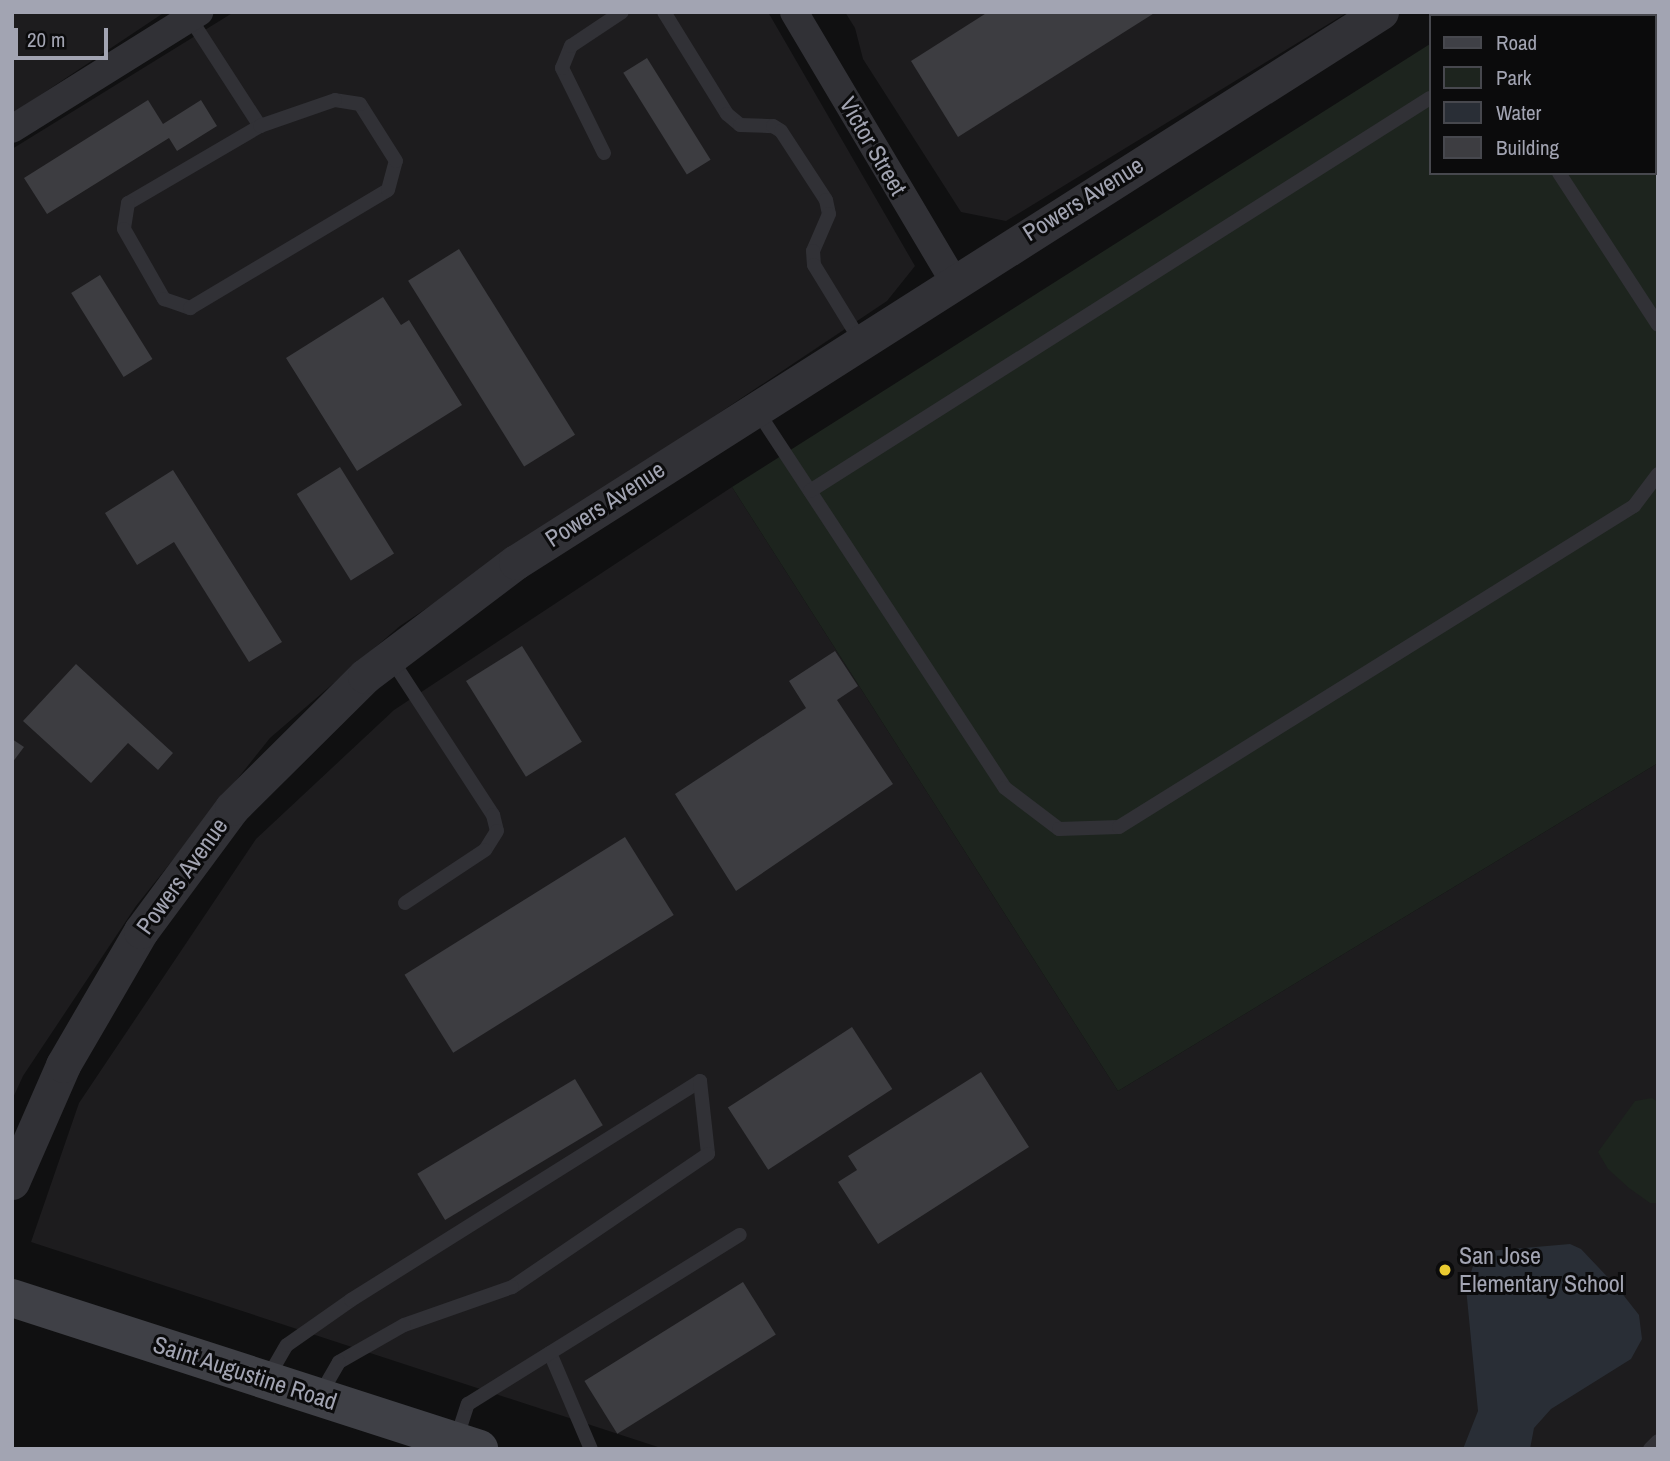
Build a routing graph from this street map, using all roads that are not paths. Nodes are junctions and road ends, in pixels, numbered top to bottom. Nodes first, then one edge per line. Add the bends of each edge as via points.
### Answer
1 (622, 12) edge
2 (664, 12) edge
3 (794, 12) edge
4 (1381, 12) edge
5 (194, 15) edge
6 (1428, 99) edge
7 (260, 126) junction
8 (12, 129) edge
9 (604, 153) dead end
10 (1560, 175) edge
11 (953, 280) junction
12 (1658, 325) edge
13 (860, 340) junction
14 (755, 408) junction
15 (1658, 474) edge
16 (810, 491) junction
17 (389, 656) junction
18 (405, 903) dead end
19 (15, 1167) edge
20 (740, 1235) dead end
21 (12, 1298) edge
22 (550, 1353) junction
23 (266, 1380) junction
24 (319, 1397) junction
25 (1658, 1441) edge
26 (467, 1445) edge
27 (591, 1449) edge
28 (1650, 1449) edge

1 - 9 lane via 570,46 562,68
2 - 13 lane via 727,114 740,125 773,126 781,131 826,200 829,214 813,251 814,265
3 - 11 street, Victor Street
4 - 11 street, Powers Avenue
5 - 7 lane
5 - 8 street
6 - 16 lane
7 - 7 lane via 128,203 124,229 164,299 190,308 388,190 396,161 360,104 335,100
10 - 12 lane
11 - 13 street, Powers Avenue
13 - 14 street, Powers Avenue
14 - 16 lane
14 - 17 street, Powers Avenue via 516,562
15 - 16 lane via 1634,506 1119,827 1059,829 1005,788
17 - 18 lane via 493,815 497,831 485,850
17 - 19 street, Powers Avenue via 232,808 194,856 93,1010
20 - 22 lane
21 - 23 main road, Saint Augustine Road
22 - 26 lane via 468,1404
22 - 27 lane
23 - 24 main road, Saint Augustine Road
23 - 24 lane via 287,1345 351,1300 700,1081 708,1154 512,1287 404,1325 339,1362
24 - 26 main road, Saint Augustine Road
25 - 28 lane

